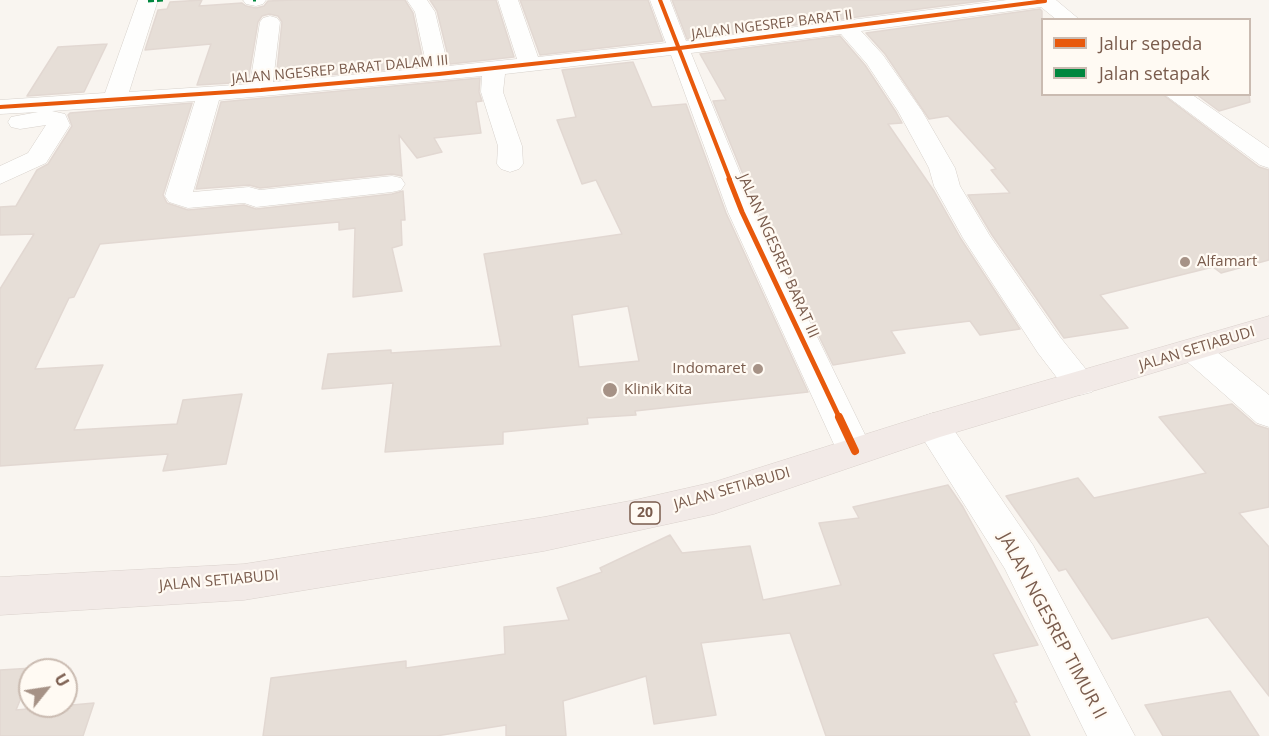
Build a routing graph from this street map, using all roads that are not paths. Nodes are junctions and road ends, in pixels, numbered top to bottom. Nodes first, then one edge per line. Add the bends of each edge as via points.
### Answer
1 (153, 0) edge
2 (417, 0) edge
3 (508, 0) edge
4 (660, 0) edge
5 (1044, 1) edge
6 (1068, 18) edge
7 (270, 22) dead end
8 (847, 28) junction
9 (680, 48) junction
10 (530, 64) junction
11 (494, 68) junction
12 (439, 74) junction
13 (261, 90) junction
14 (209, 93) junction
15 (1178, 96) edge
16 (115, 98) junction
17 (0, 107) edge
18 (0, 129) edge
19 (1269, 160) edge
20 (510, 164) dead end
21 (0, 176) edge
22 (392, 184) dead end
23 (1269, 327) edge
24 (1194, 350) junction
25 (1080, 383) junction
26 (1269, 414) edge
27 (933, 426) junction
28 (855, 451) junction
29 (0, 596) edge
30 (1112, 736) edge

1 - 16 street
2 - 12 street, JALAN NGESREP BARAT DALAM III via 425,12
3 - 10 street
4 - 9 street, JALAN NGESREP BARAT III
5 - 6 street
5 - 8 street, JALAN NGESREP BARAT II
7 - 13 street
8 - 9 street, JALAN NGESREP BARAT II
8 - 25 street, JALAN NGESREP BARAT II via 910,111 977,238 1049,345
9 - 10 street, JALAN NGESREP BARAT DALAM III
9 - 28 street, JALAN NGESREP BARAT III via 742,213
10 - 11 street, JALAN NGESREP BARAT DALAM III
11 - 12 street, JALAN NGESREP BARAT DALAM III
11 - 20 street via 492,92 510,146
12 - 13 street, JALAN NGESREP BARAT DALAM III
13 - 14 street, JALAN NGESREP BARAT DALAM III
14 - 16 street, JALAN NGESREP BARAT DALAM III
14 - 22 street via 178,196 188,200 249,195 255,199
15 - 19 street
16 - 17 street, JALAN NGESREP BARAT DALAM III
18 - 21 street via 37,118 52,117 58,121 36,158
23 - 24 highway, JALAN SETIABUDI / 20
24 - 25 highway, JALAN SETIABUDI / 20
24 - 26 street
25 - 27 highway, JALAN SETIABUDI / 20
27 - 28 highway, JALAN SETIABUDI / 20
27 - 30 street, JALAN NGESREP TIMUR II via 1019,557
28 - 29 highway, JALAN SETIABUDI / 20 via 714,498 544,534 244,582

